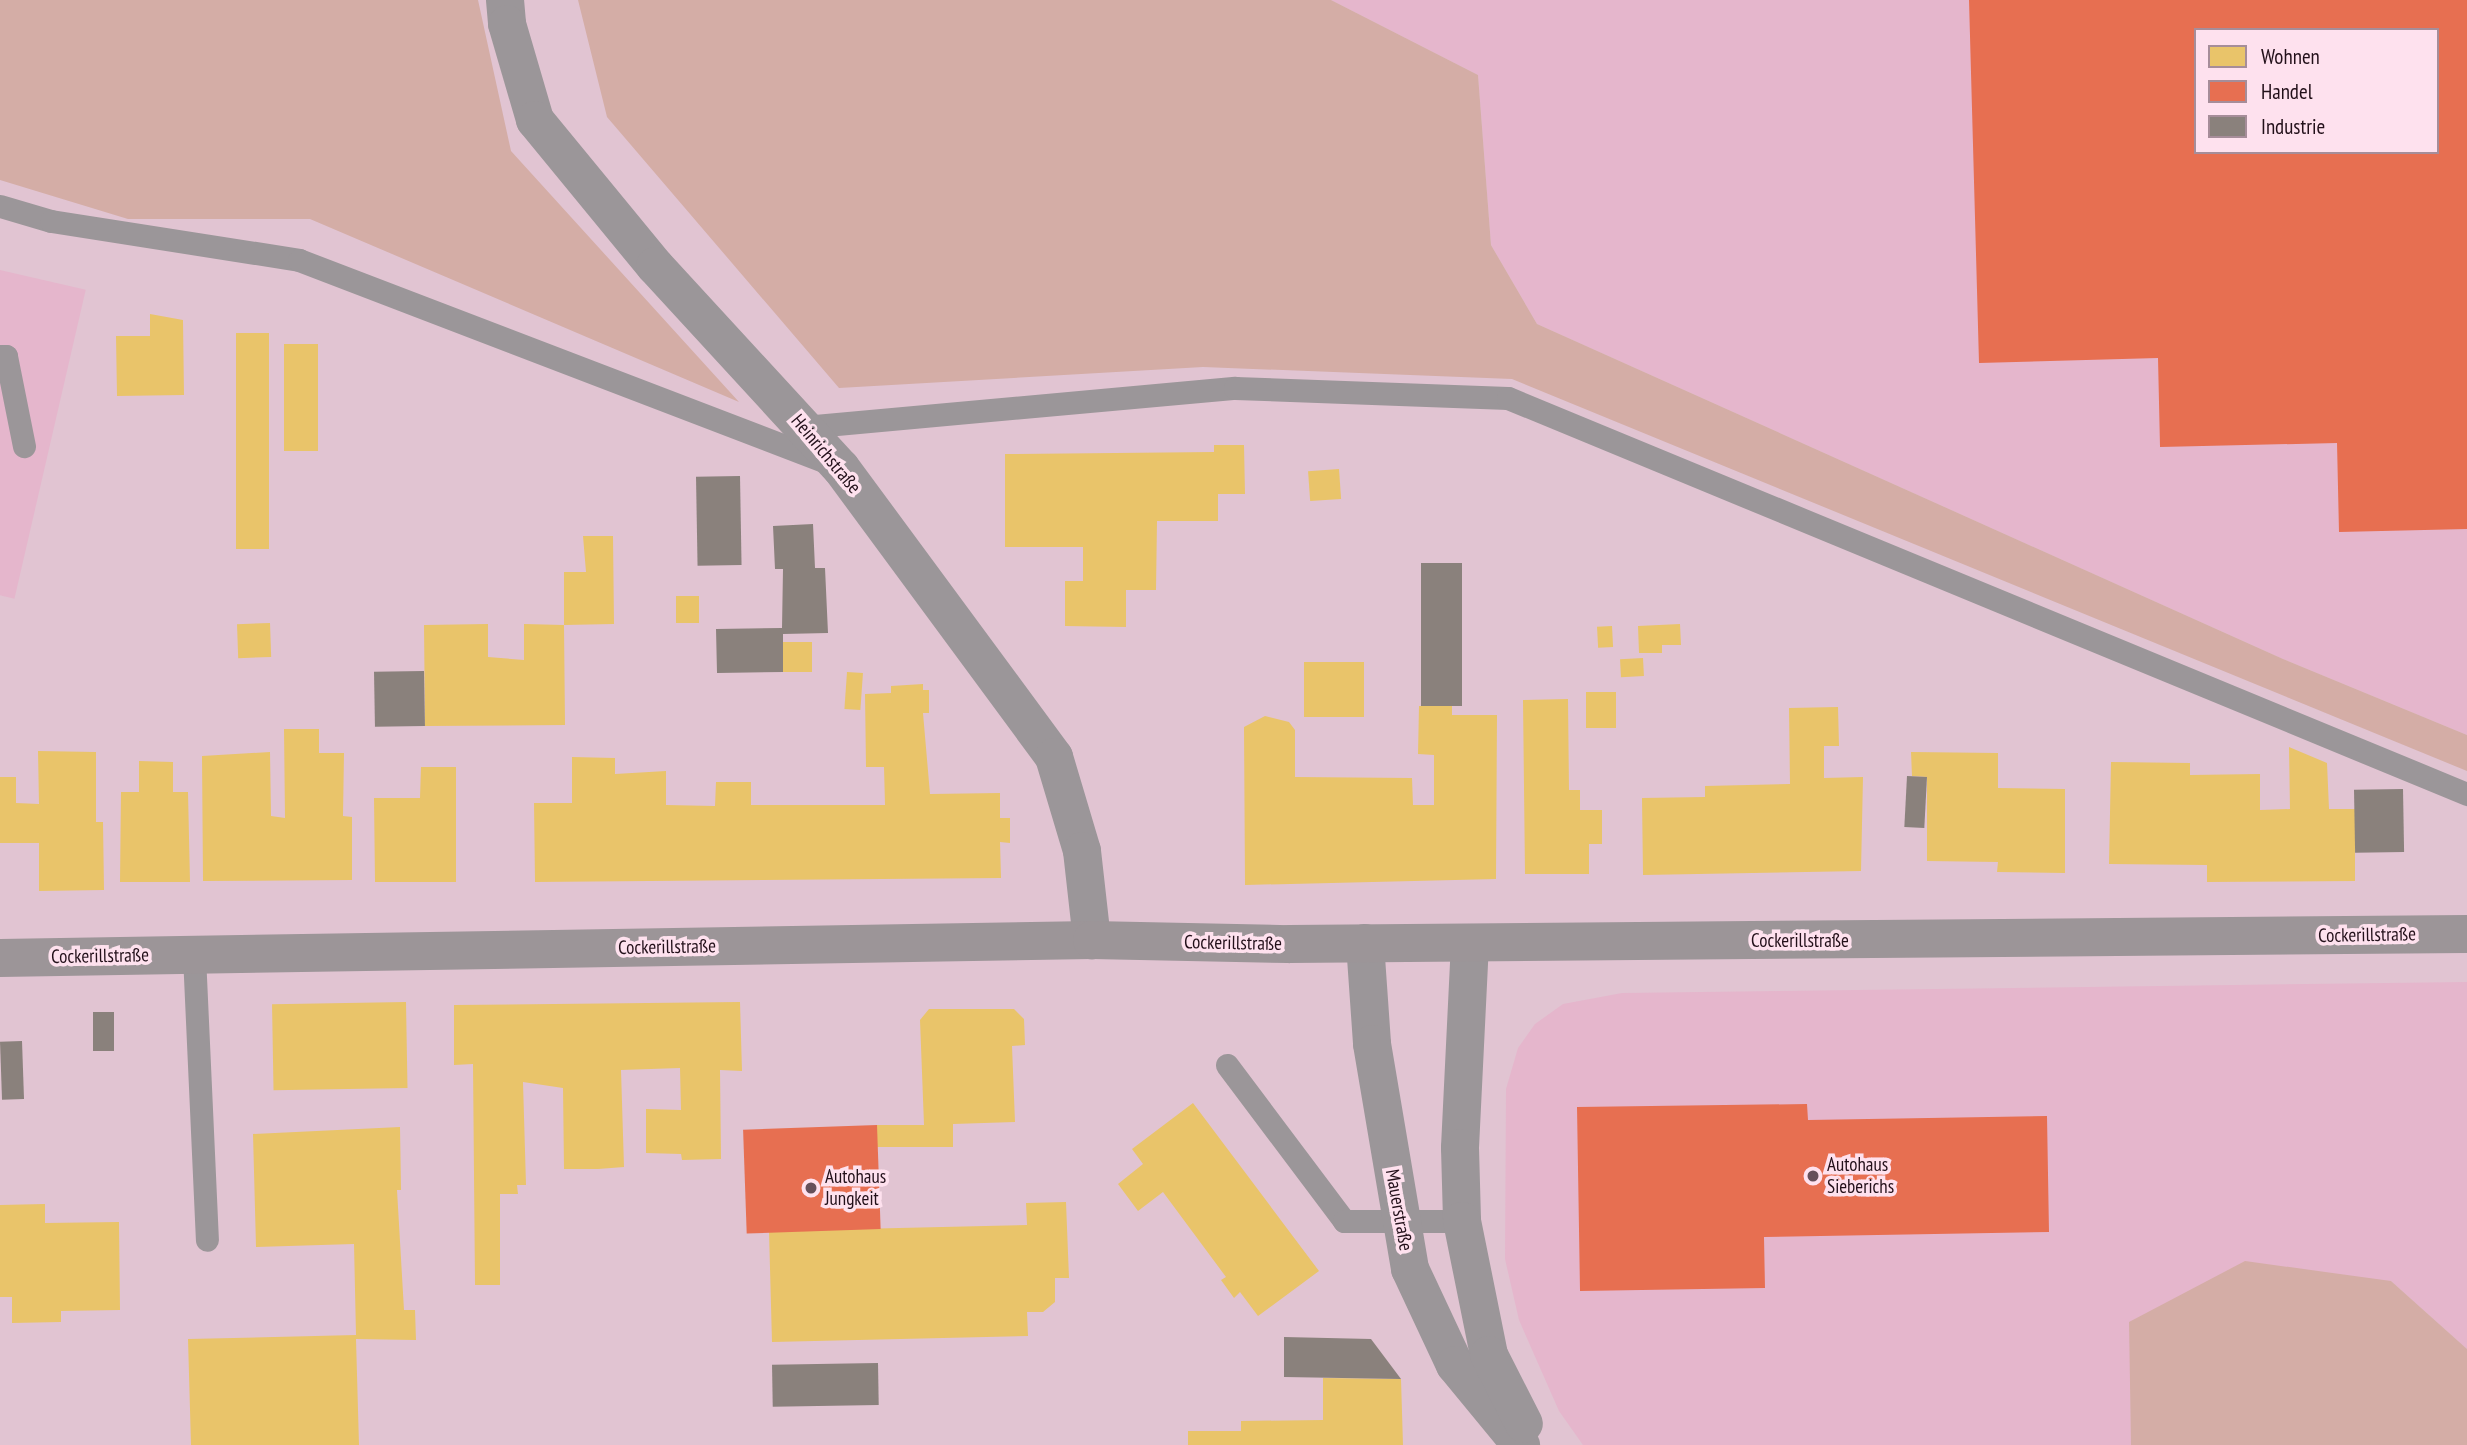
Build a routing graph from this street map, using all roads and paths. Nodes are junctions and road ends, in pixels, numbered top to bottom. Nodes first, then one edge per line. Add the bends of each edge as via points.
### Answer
1 (505, 0) edge
2 (0, 206) edge
3 (0, 356) edge
4 (804, 427) junction
5 (24, 446) dead end
6 (841, 468) junction
7 (2467, 794) edge
8 (2467, 934) edge
9 (1092, 940) junction
10 (1365, 943) junction
11 (1470, 943) junction
12 (194, 955) junction
13 (0, 958) edge
14 (1227, 1065) dead end
15 (1402, 1221) junction
16 (1462, 1221) junction
17 (207, 1240) dead end
18 (1521, 1445) edge
19 (1534, 1445) edge

1 - 4 street, Heinrichstraße via 507,24 535,120 655,266
2 - 6 lane via 51,221 299,260
3 - 5 lane via 6,356
4 - 6 street, Heinrichstraße
4 - 7 lane via 1235,388 1508,398
6 - 9 street, Heinrichstraße via 1054,757 1082,851
8 - 11 main road, Cockerillstraße
9 - 10 main road, Cockerillstraße
9 - 12 main road, Cockerillstraße
10 - 11 main road, Cockerillstraße
10 - 15 street, Mauerstraße via 1373,1044
11 - 16 street via 1460,1148
12 - 13 main road, Cockerillstraße
12 - 17 lane
14 - 15 lane via 1344,1221
15 - 16 lane
15 - 18 street, Mauerstraße via 1410,1269 1455,1366
16 - 19 street via 1489,1355

